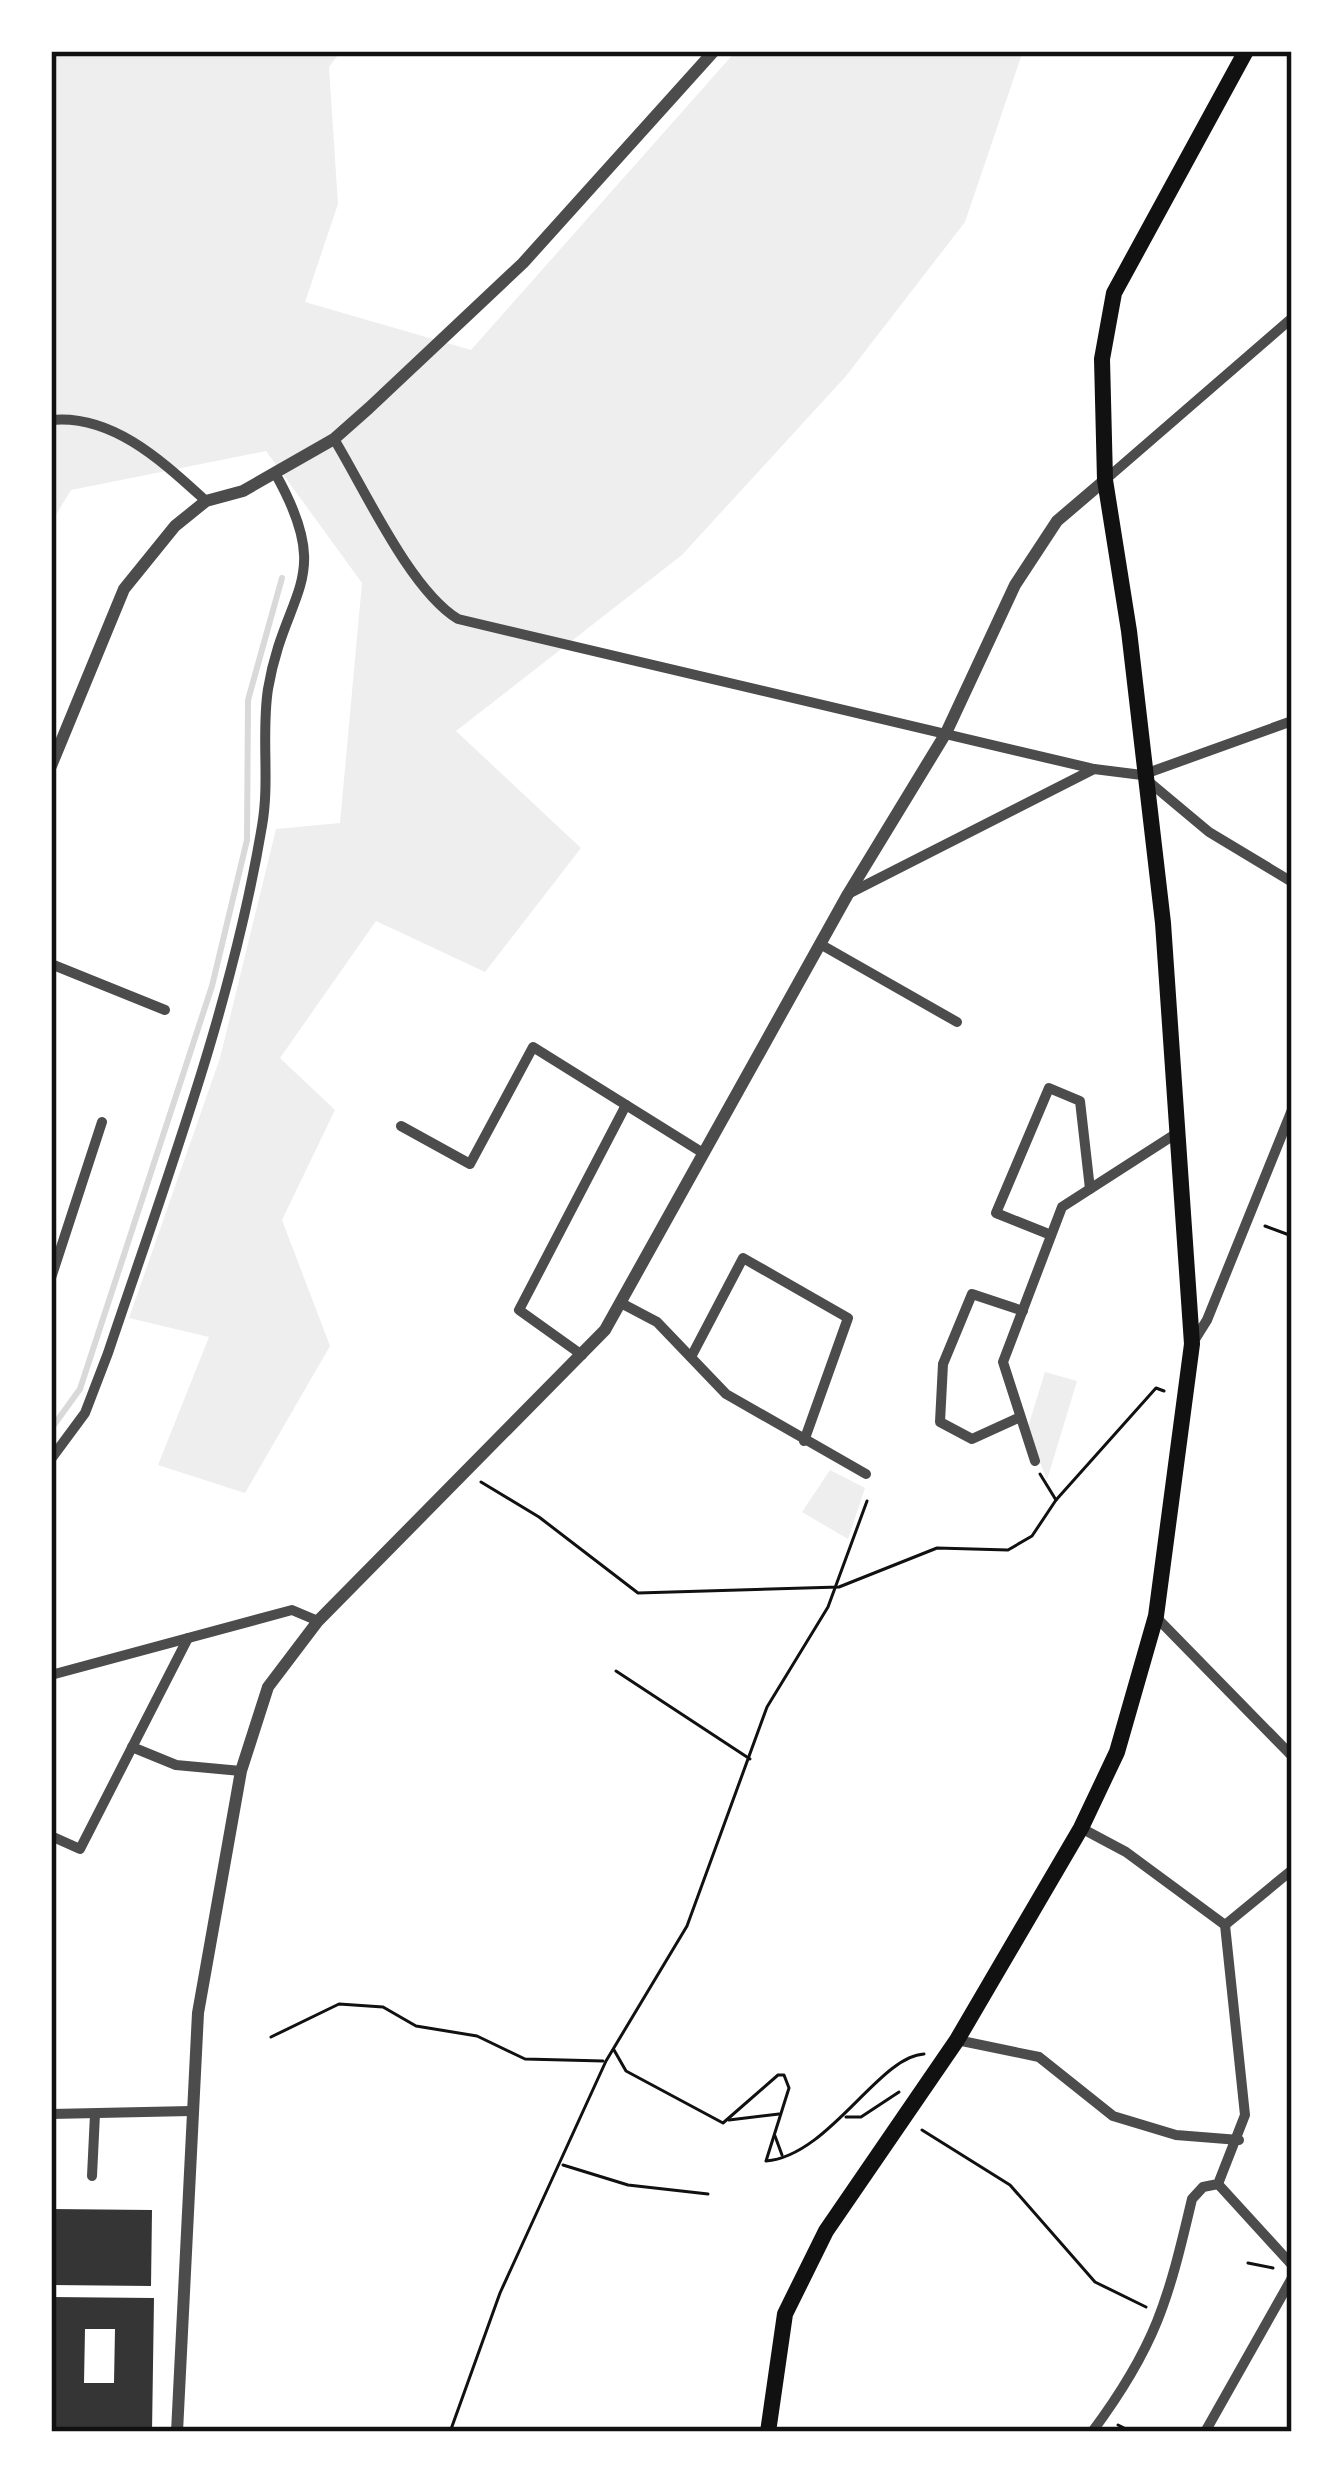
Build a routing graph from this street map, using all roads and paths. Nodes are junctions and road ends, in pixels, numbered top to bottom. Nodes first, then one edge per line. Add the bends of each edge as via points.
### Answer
1 (714, 51) edge
2 (1246, 51) edge
3 (1292, 319) edge
4 (51, 420) edge
5 (334, 439) junction
6 (275, 473) junction
7 (1105, 480) junction
8 (206, 501) junction
9 (1292, 721) edge
10 (946, 733) junction
11 (51, 766) edge
12 (1094, 770) junction
13 (1142, 775) junction
14 (1292, 882) edge
15 (848, 894) junction
16 (820, 944) junction
17 (51, 964) edge
18 (164, 1010) dead end
19 (957, 1022) dead end
20 (626, 1105) junction
21 (1292, 1110) edge
22 (102, 1123) dead end
23 (401, 1126) dead end
24 (1180, 1131) junction
25 (704, 1153) junction
26 (1090, 1189) junction
27 (1246, 1220) junction
28 (1051, 1235) junction
29 (1292, 1236) edge
30 (52, 1274) edge
31 (621, 1304) junction
32 (1023, 1311) junction
33 (1192, 1344) junction
34 (581, 1354) junction
35 (691, 1357) junction
36 (1183, 1400) junction
37 (1018, 1418) junction
38 (804, 1441) junction
39 (51, 1459) edge
40 (1035, 1461) joint
41 (468, 1474) junction
42 (866, 1474) dead end
43 (1056, 1500) junction
44 (867, 1501) dead end
45 (832, 1587) junction
46 (1156, 1616) junction
47 (318, 1621) junction
48 (188, 1638) junction
49 (616, 1671) dead end
50 (51, 1675) edge
51 (132, 1748) junction
52 (1292, 1756) edge
53 (751, 1760) junction
54 (241, 1771) junction
55 (1081, 1828) junction
56 (51, 1836) edge
57 (1292, 1870) edge
58 (1226, 1925) junction
59 (271, 2037) dead end
60 (957, 2039) junction
61 (613, 2049) junction
62 (943, 2060) junction
63 (606, 2061) junction
64 (917, 2100) junction
65 (191, 2110) junction
66 (51, 2114) edge
67 (94, 2114) junction
68 (779, 2114) junction
69 (845, 2116) junction
70 (905, 2118) junction
71 (728, 2120) junction
72 (773, 2131) junction
73 (1239, 2140) junction
74 (783, 2156) junction
75 (561, 2164) junction
76 (92, 2176) dead end
77 (1218, 2184) junction
78 (708, 2194) dead end
79 (1248, 2263) dead end
80 (1292, 2271) edge
81 (1164, 2316) junction
82 (177, 2432) edge
83 (450, 2432) edge
84 (768, 2432) edge
85 (1092, 2432) edge
86 (1205, 2432) edge

1 - 5 street via 524,263
2 - 7 main road via 1114,293 1102,358
3 - 7 street
4 - 8 street via 104,424
5 - 6 street
5 - 10 street via 422,580 458,619
6 - 8 street
6 - 39 street via 295,507 308,561 268,688 263,822 228,983 108,1353 85,1413
7 - 10 street via 1057,521 1015,585
7 - 13 main road
8 - 11 street via 124,589
9 - 13 street
10 - 12 street
10 - 15 street
12 - 13 street
12 - 15 street
13 - 14 street via 1209,832
13 - 24 main road
15 - 16 street
16 - 19 street
16 - 25 street
17 - 18 street
20 - 23 street via 533,1047 470,1164
20 - 25 street
20 - 34 street via 519,1310
21 - 27 street
22 - 30 street
24 - 26 street
24 - 33 main road
25 - 31 street
26 - 28 street via 1062,1207
26 - 28 street via 1080,1101 1049,1088 996,1213
27 - 29 path
27 - 33 street
28 - 32 street
31 - 34 street
31 - 35 street via 657,1322
32 - 37 street via 1003,1362
32 - 37 street via 972,1294 943,1364 940,1422 972,1439
33 - 36 main road
34 - 41 street
35 - 38 street via 726,1394
35 - 38 street via 742,1258 848,1318
36 - 43 path via 1156,1388
36 - 46 main road
37 - 40 street
38 - 42 street
40 - 43 path
41 - 45 path via 638,1593
41 - 47 street
43 - 45 path via 1032,1536 1008,1550 937,1547
44 - 45 path
45 - 53 path via 828,1607 767,1707
46 - 52 street
46 - 55 main road via 1117,1751
47 - 48 street via 292,1610
47 - 54 street via 268,1687
48 - 50 street
48 - 51 street
49 - 53 path
51 - 54 street via 176,1765
51 - 56 street via 80,1849
53 - 61 path via 687,1926
54 - 65 street via 198,2012
55 - 58 street
55 - 60 main road
57 - 58 street
58 - 73 street via 1245,2115
59 - 63 path via 339,2004 383,2007 416,2026 477,2036 525,2059
60 - 62 main road
60 - 73 street via 1039,2057 1113,2116 1176,2135
61 - 63 path
61 - 71 path via 626,2071
62 - 64 main road
62 - 69 path via 914,2055 899,2063
63 - 75 path
64 - 69 path via 894,2092 861,2117
64 - 70 main road
65 - 67 street
65 - 82 street
66 - 67 street
67 - 76 street
68 - 71 path
68 - 71 path via 789,2088 778,2075
68 - 72 path
69 - 74 path
70 - 81 path via 1010,2186 1095,2282
70 - 84 main road via 826,2231 784,2314
72 - 74 path
72 - 74 path via 766,2161
73 - 77 street
75 - 78 path via 628,2185
75 - 83 path via 500,2294
77 - 80 street
77 - 81 street via 1192,2199
79 - 80 path
80 - 86 street
81 - 85 street

